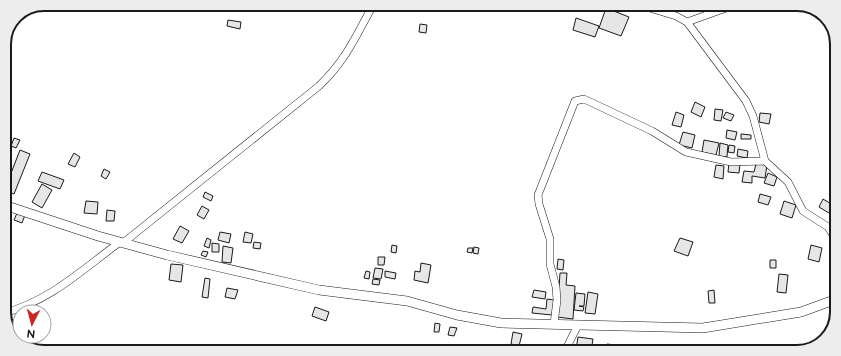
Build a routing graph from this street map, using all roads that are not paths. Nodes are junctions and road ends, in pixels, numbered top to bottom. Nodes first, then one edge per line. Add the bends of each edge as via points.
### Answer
1 (370, 11) edge
2 (660, 11) edge
3 (718, 11) edge
4 (687, 22) junction
5 (766, 161) junction
6 (11, 207) edge
7 (830, 231) edge
8 (121, 242) junction
9 (830, 301) edge
10 (11, 312) edge
11 (554, 324) junction
12 (578, 325) junction
13 (568, 345) edge

1 - 8 street via 348,54 319,86
2 - 4 street
3 - 4 street
4 - 5 street via 750,108
5 - 7 street via 788,182 802,211
5 - 11 street via 731,162 686,152 652,131 584,98 575,100 538,195 550,239 550,264 556,287
6 - 8 street
8 - 10 street via 46,296
8 - 11 street via 326,292 407,301 441,312 501,323
9 - 12 street via 801,312 703,328
11 - 12 street
12 - 13 street

